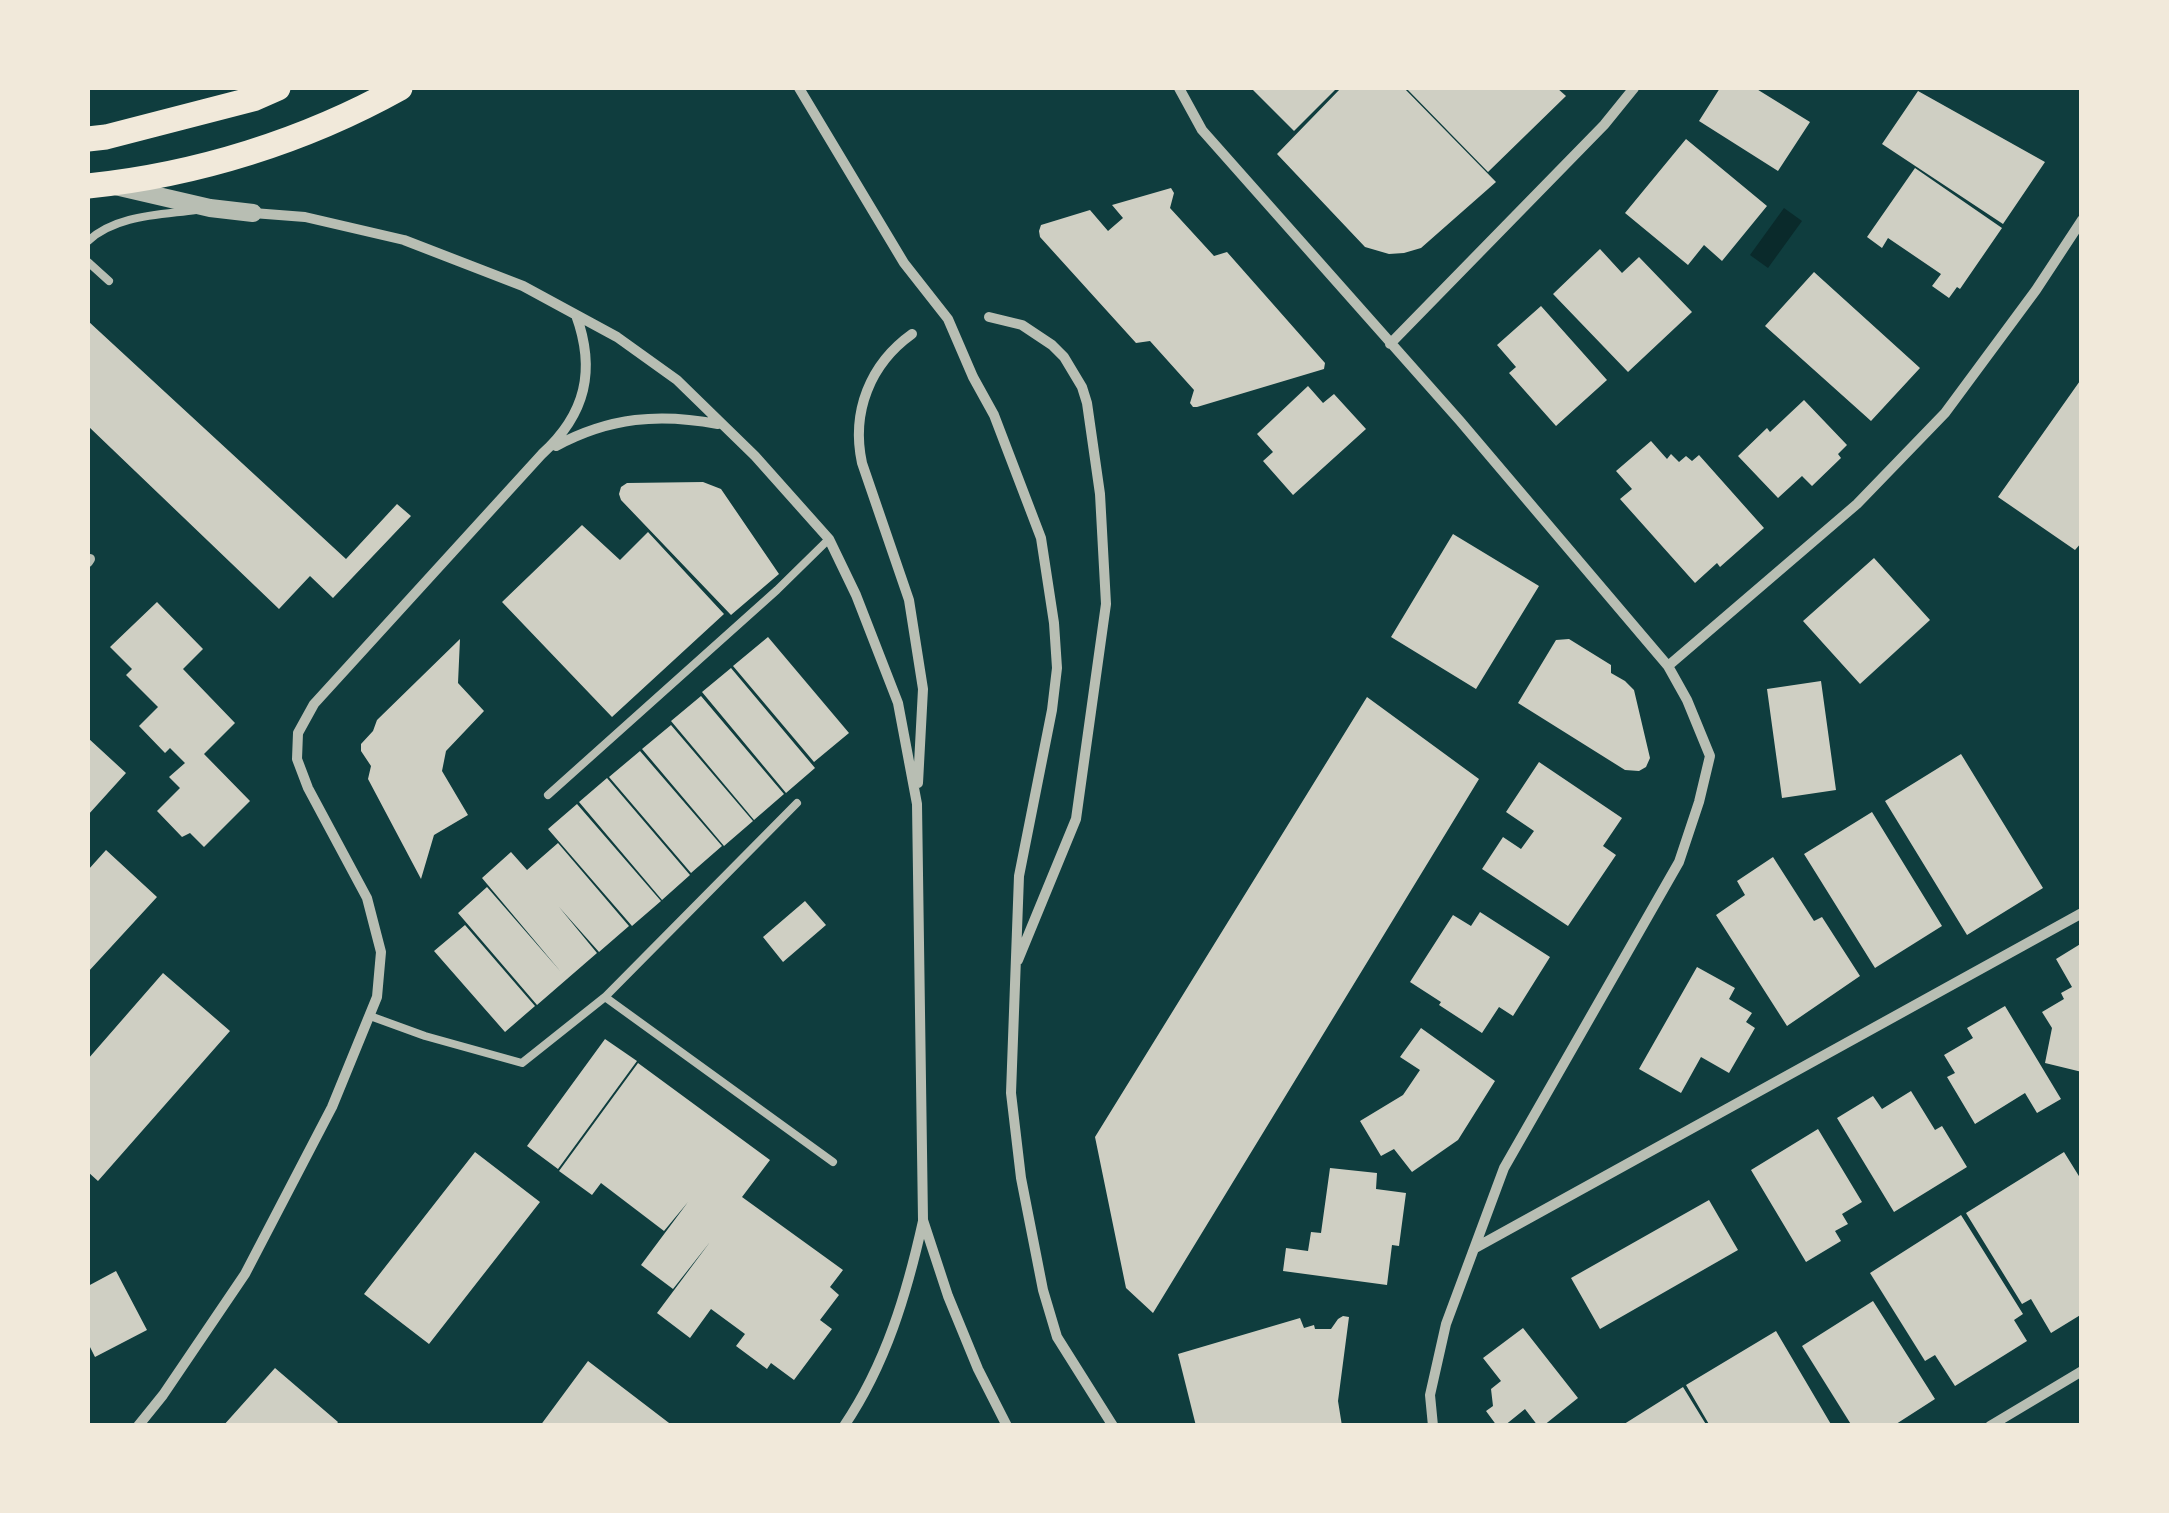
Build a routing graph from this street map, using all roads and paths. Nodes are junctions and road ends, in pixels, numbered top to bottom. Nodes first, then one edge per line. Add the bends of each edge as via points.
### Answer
1 (278, 88) edge
2 (400, 88) edge
3 (799, 88) edge
4 (1179, 88) edge
5 (1634, 88) edge
6 (88, 139) edge
7 (96, 185) edge
8 (210, 208) junction
9 (253, 213) joint
10 (2082, 220) edge
11 (88, 242) edge
12 (88, 262) edge
13 (109, 281) dead end
14 (576, 315) junction
15 (989, 317) dead end
16 (912, 334) dead end
17 (1390, 344) junction
18 (720, 424) junction
19 (542, 454) junction
20 (829, 539) junction
21 (1668, 666) junction
22 (548, 795) dead end
23 (797, 803) dead end
24 (916, 804) junction
25 (2082, 913) edge
26 (1016, 965) junction
27 (604, 997) junction
28 (370, 1016) junction
29 (833, 1162) dead end
30 (923, 1220) junction
31 (1474, 1248) junction
32 (2082, 1371) edge
33 (138, 1426) edge
34 (844, 1426) edge
35 (1008, 1426) edge
36 (1113, 1426) edge
37 (1433, 1426) edge
38 (1990, 1426) edge

1 - 6 main road
2 - 7 main road via 297,136 201,167
3 - 26 street via 904,263 948,319 1041,538 1056,668 1019,876
4 - 17 street via 1202,130
5 - 17 street
7 - 8 street
8 - 9 street
8 - 11 lane via 122,222
9 - 14 street via 305,217 404,240
10 - 21 street via 1944,412 1857,504
12 - 13 lane
14 - 18 street via 678,380
14 - 19 street via 587,360 580,403
15 - 26 street via 1022,326 1052,345 1082,388 1100,494 1106,604 1076,819
16 - 24 street via 867,388 858,445 909,600 922,688
17 - 21 street
18 - 19 street via 646,418 610,424
18 - 20 street
19 - 28 street via 314,704 298,733 297,759 366,898 381,952
20 - 22 lane
20 - 24 street via 898,703
21 - 31 street via 1710,756 1699,802 1679,862 1504,1168
23 - 27 lane
24 - 30 street
25 - 31 street
26 - 36 street via 1012,1093 1043,1290 1057,1337
27 - 28 lane via 522,1063
27 - 29 lane
28 - 33 street via 332,1107 244,1274
30 - 34 street via 885,1351
30 - 35 street via 978,1369
31 - 37 street via 1446,1324 1430,1395
32 - 38 street

